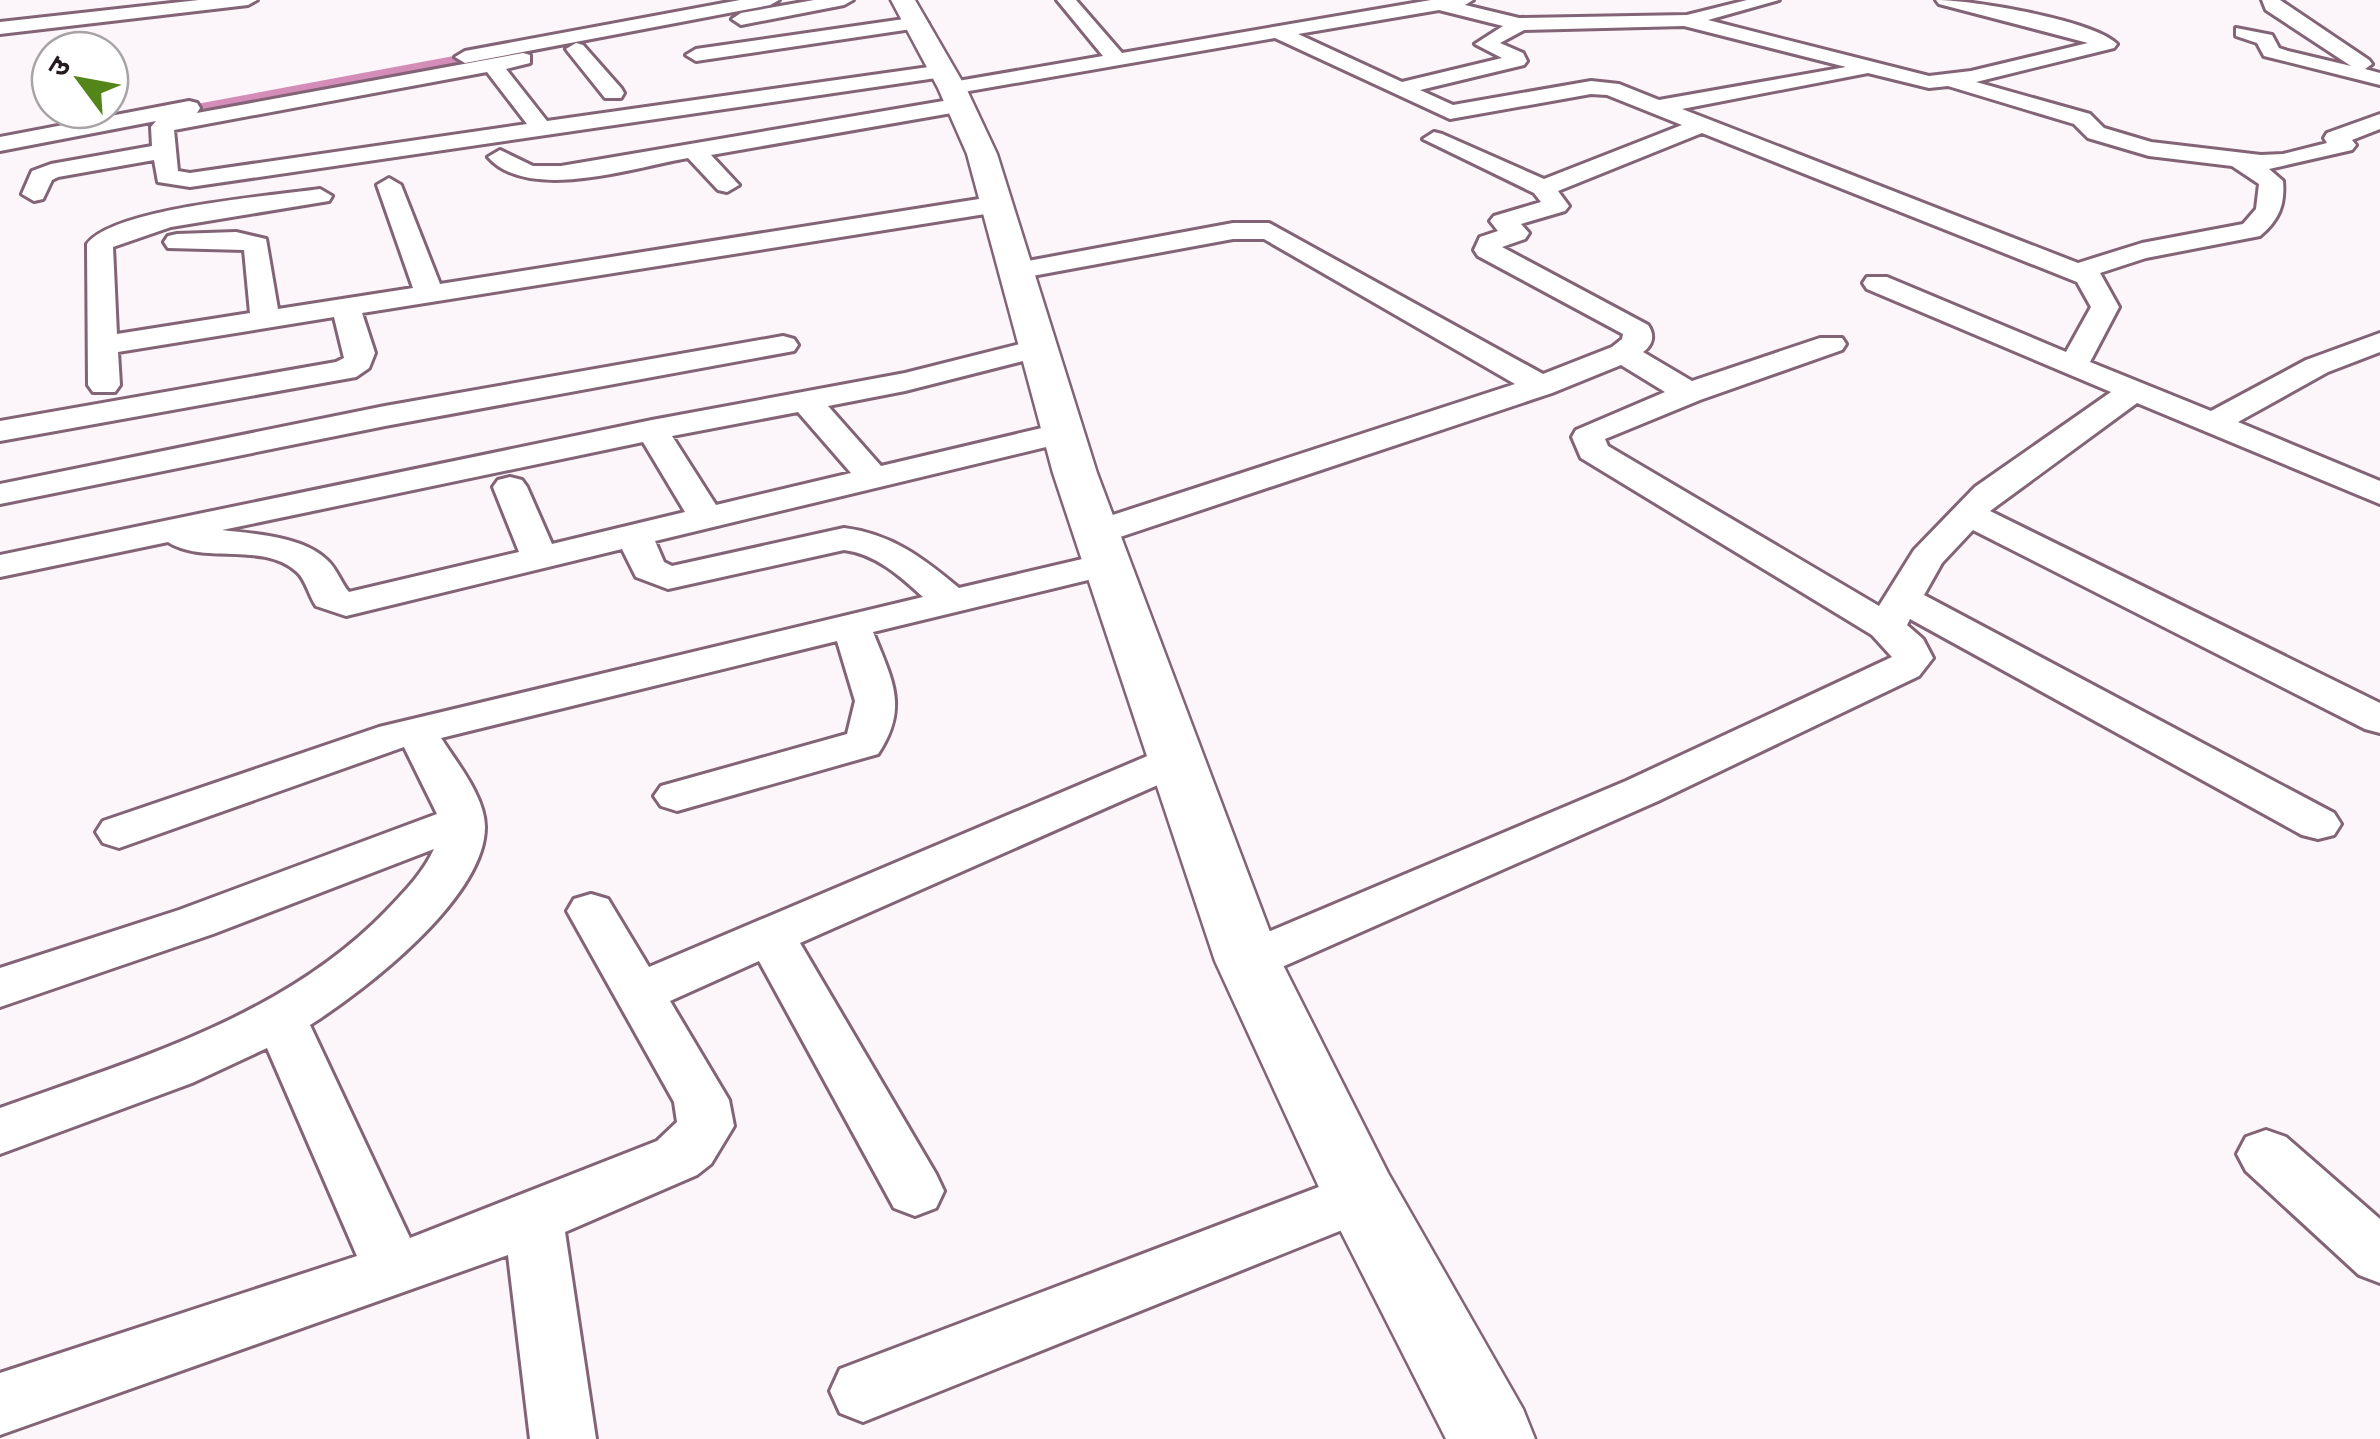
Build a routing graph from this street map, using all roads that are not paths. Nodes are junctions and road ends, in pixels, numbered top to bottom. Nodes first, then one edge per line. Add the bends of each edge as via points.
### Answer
1 (248, 0) edge
2 (770, 0) edge
3 (844, 0) edge
4 (1066, 0) edge
5 (1464, 0) edge
6 (1770, 0) edge
7 (1945, 0) edge
8 (2272, 0) edge
9 (1438, 4) junction
10 (1561, 5) dead end
11 (911, 6) edge
12 (1614, 20) junction
13 (1684, 20) junction
14 (2294, 20) junction
15 (1519, 24) junction
16 (0, 28) edge
17 (2346, 30) dead end
18 (2244, 32) dead end
19 (1280, 33) junction
20 (576, 49) junction
21 (696, 54) dead end
22 (1118, 61) junction
23 (499, 64) junction
24 (1872, 69) junction
25 (2380, 77) edge
26 (394, 81) junction
27 (1948, 81) junction
28 (952, 88) junction
29 (1398, 89) junction
30 (612, 92) dead end
31 (284, 102) junction
32 (1658, 107) junction
33 (2380, 122) edge
34 (1702, 125) junction
35 (540, 127) junction
36 (415, 128) junction
37 (1434, 139) dead end
38 (0, 144) edge
39 (298, 147) junction
40 (693, 150) junction
41 (167, 152) junction
42 (500, 156) dead end
43 (2236, 158) junction
44 (727, 184) dead end
45 (389, 185) dead end
46 (1543, 188) junction
47 (34, 194) dead end
48 (320, 196) dead end
49 (998, 204) junction
50 (100, 244) junction
51 (1016, 271) junction
52 (2079, 274) junction
53 (1877, 283) dead end
54 (428, 292) junction
55 (345, 306) junction
56 (265, 318) junction
57 (2380, 342) edge
58 (1831, 344) dead end
59 (103, 345) junction
60 (783, 345) dead end
61 (1040, 348) junction
62 (1623, 354) junction
63 (2073, 366) junction
64 (104, 385) dead end
65 (1541, 386) junction
66 (2134, 390) junction
67 (1688, 393) junction
68 (806, 401) junction
69 (2215, 422) junction
70 (652, 430) junction
71 (0, 432) edge
72 (1063, 432) junction
73 (872, 477) junction
74 (510, 487) dead end
75 (0, 494) edge
76 (2380, 494) edge
77 (1968, 514) junction
78 (706, 518) junction
79 (156, 534) junction
80 (634, 536) junction
81 (1101, 548) junction
82 (540, 559) junction
83 (0, 566) edge
84 (951, 601) junction
85 (1894, 613) junction
86 (851, 626) junction
87 (2380, 720) edge
88 (416, 732) junction
89 (1179, 759) junction
90 (677, 796) dead end
91 (462, 820) junction
92 (2318, 824) dead end
93 (119, 832) dead end
94 (591, 911) dead end
95 (770, 935) junction
96 (1248, 961) junction
97 (6, 978) edge
98 (640, 992) junction
99 (281, 1019) junction
100 (0, 1131) edge
101 (2266, 1154) dead end
102 (915, 1192) dead end
103 (1361, 1196) junction
104 (534, 1220) junction
105 (2380, 1256) edge
106 (394, 1270) junction
107 (863, 1392) dead end
108 (0, 1404) edge
109 (562, 1439) edge
110 (1492, 1439) edge

1 - 16 street
2 - 38 street
3 - 20 street
4 - 22 street
5 - 9 street
6 - 13 street
7 - 27 street via 2106,44
8 - 14 street
9 - 15 street
9 - 19 street
10 - 12 street
11 - 21 street
11 - 28 main road
12 - 13 street
12 - 15 street
13 - 24 street
14 - 17 street
14 - 25 street
15 - 29 street via 1486,44 1516,61
18 - 25 street via 2265,39 2282,56
19 - 22 street
19 - 29 street
20 - 23 street
20 - 30 street
22 - 28 street
23 - 26 street
23 - 35 street via 497,74
24 - 27 street
24 - 32 street
26 - 31 street
26 - 36 street
27 - 43 street via 2082,119 2089,130 2131,144
28 - 35 street
28 - 40 street
28 - 49 main road
29 - 32 street via 1450,112 1596,87
31 - 39 street
31 - 41 street via 165,124
32 - 34 street
33 - 43 street via 2334,138 2353,147 2273,163
34 - 46 street
34 - 52 street
35 - 36 street
36 - 39 street
37 - 46 street
39 - 41 street via 177,180 167,177
40 - 42 street via 542,175
40 - 44 street
41 - 47 street via 50,171
43 - 52 street via 2271,180 2270,213 2261,224 2108,259
45 - 54 street
46 - 62 street via 1556,206 1503,220 1516,233 1489,243 1487,250 1638,331 1638,343
48 - 50 street via 136,228
49 - 51 main road
49 - 54 street
50 - 56 street via 257,245
50 - 59 street
51 - 61 main road
51 - 65 street via 1233,231 1269,231
52 - 63 street via 2093,280 2105,307
53 - 63 street
54 - 55 street
55 - 56 street
55 - 71 street via 360,353 345,370
56 - 59 street
57 - 69 street via 2317,366
58 - 67 street
59 - 64 street
60 - 75 street
61 - 68 street
61 - 72 main road
62 - 65 street
62 - 67 street
63 - 66 street
65 - 81 street
66 - 69 street
66 - 77 street
67 - 85 street via 1597,430 1588,444
68 - 70 street
68 - 73 street
69 - 76 street
70 - 78 street
70 - 79 street
72 - 73 street
72 - 81 main road
73 - 78 street
74 - 82 street
77 - 85 street via 1927,558
77 - 87 street
78 - 80 street
79 - 82 street via 284,552 316,569 330,598 346,604
79 - 83 street
80 - 82 street
80 - 84 street via 649,569 668,578 860,539 891,553
81 - 84 street
81 - 89 main road
84 - 86 street
85 - 92 street
85 - 96 street via 1912,658 1905,667 1642,791
86 - 88 street
86 - 90 street via 880,711 863,744
88 - 91 street
88 - 93 street via 328,756
89 - 95 street
89 - 96 main road
91 - 97 street via 196,922
91 - 99 street via 455,853 411,917 372,954
94 - 98 street
95 - 98 street
95 - 102 street
96 - 103 main road
98 - 104 street via 701,1100 706,1126 677,1158
99 - 100 street
99 - 106 street
101 - 105 street
103 - 107 street
103 - 110 main road
104 - 106 street
104 - 109 street
106 - 108 street

